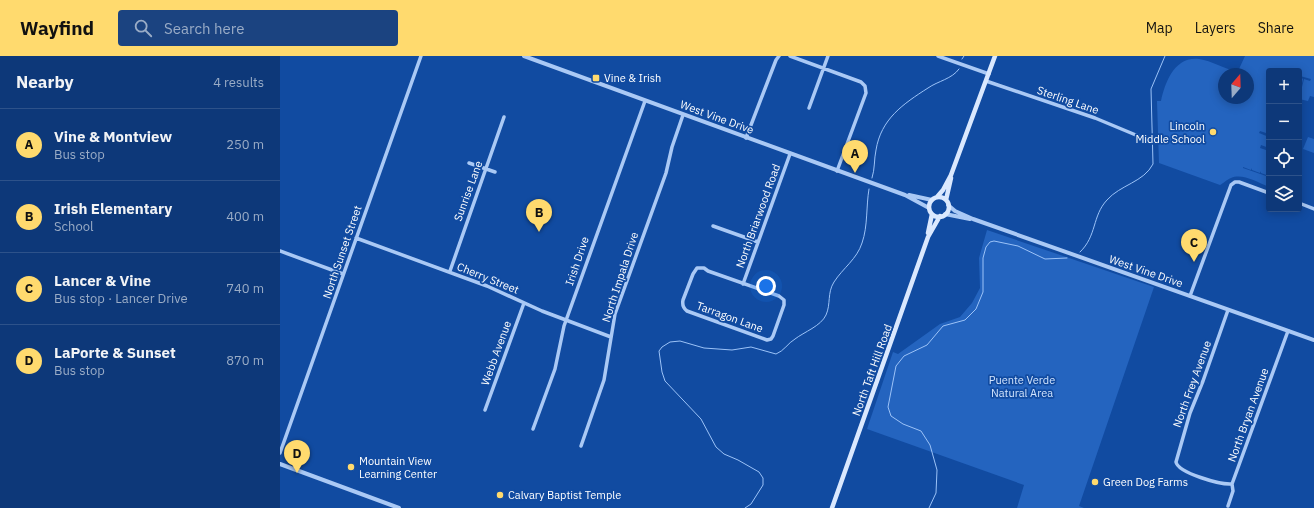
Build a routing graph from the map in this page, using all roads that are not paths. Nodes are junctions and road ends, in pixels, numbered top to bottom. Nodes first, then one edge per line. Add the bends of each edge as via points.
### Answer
1 (421, 56) edge
2 (524, 56) edge
3 (779, 56) edge
4 (790, 56) edge
5 (828, 56) edge
6 (938, 56) edge
7 (995, 56) edge
8 (824, 68) junction
9 (988, 74) junction
10 (986, 81) junction
11 (645, 101) junction
12 (809, 108) dead end
13 (683, 114) junction
14 (504, 117) dead end
15 (746, 138) junction
16 (1143, 138) dead end
17 (790, 154) junction
18 (469, 163) dead end
19 (486, 169) junction
20 (837, 171) junction
21 (495, 172) dead end
22 (951, 175) junction
23 (1266, 192) edge
24 (904, 195) junction
25 (937, 197) junction
26 (932, 200) junction
27 (946, 200) junction
28 (1302, 204) edge
29 (948, 205) junction
30 (929, 208) junction
31 (1314, 209) edge
32 (932, 214) junction
33 (943, 215) junction
34 (972, 219) junction
35 (713, 226) dead end
36 (928, 237) junction
37 (356, 238) junction
38 (758, 242) junction
39 (280, 251) edge
40 (450, 271) junction
41 (344, 274) junction
42 (743, 284) junction
43 (1190, 296) junction
44 (524, 303) junction
45 (1228, 310) junction
46 (566, 321) junction
47 (1288, 331) junction
48 (611, 337) junction
49 (1314, 340) edge
50 (485, 410) dead end
51 (533, 429) dead end
52 (581, 446) dead end
53 (280, 453) edge
54 (280, 464) edge
55 (1232, 484) junction
56 (1228, 506) dead end
57 (398, 508) edge
58 (832, 508) edge

1 - 37 street, North Sunset Street
2 - 11 street, West Vine Drive
3 - 15 street
4 - 8 street
5 - 8 street
6 - 9 street
7 - 9 main road
8 - 12 street
8 - 20 street via 860,82 866,93
9 - 10 main road
10 - 16 street, Sterling Lane via 1095,118
10 - 22 main road
11 - 13 street, West Vine Drive
11 - 46 street, Irish Drive
13 - 15 street, West Vine Drive
13 - 48 street, North Impala Drive via 666,173 615,314
14 - 19 street, Sunrise Lane
15 - 17 street, West Vine Drive
17 - 20 street, West Vine Drive
17 - 38 street, North Briarwood Road
18 - 19 street
19 - 21 street
19 - 40 street, Sunrise Lane
20 - 24 street, West Vine Drive
22 - 25 main road
22 - 27 main road
23 - 43 street via 1239,182 1231,185
24 - 26 street, West Vine Drive
24 - 30 street, West Vine Drive
25 - 26 main road
25 - 27 main road
26 - 30 main road
27 - 29 main road
28 - 31 street
29 - 33 main road
29 - 34 street, West Vine Drive
30 - 32 main road
32 - 33 main road, West Vine Drive
32 - 36 main road, North Taft Hill Road
33 - 34 street, West Vine Drive
33 - 36 main road, North Taft Hill Road
34 - 43 street, West Vine Drive
35 - 38 street
36 - 58 main road, North Taft Hill Road
37 - 40 street, Cherry Street
37 - 41 street, North Sunset Street
38 - 42 street, North Briarwood Road
39 - 41 street
40 - 44 street, Cherry Street
41 - 53 street, North Sunset Street
42 - 42 street, Tarragon Lane via 784,300 771,339 767,340 683,308 683,300 697,268 704,268
43 - 45 street, West Vine Drive
44 - 46 street, Cherry Street
44 - 50 street, Webb Avenue
45 - 47 street, West Vine Drive
45 - 55 street, North Frey Avenue via 1190,413 1176,464 1185,471 1219,484
46 - 48 street, Cherry Street
46 - 51 street, Irish Drive via 555,369
47 - 49 street, West Vine Drive
47 - 55 street, North Bryan Avenue
48 - 52 street, North Impala Drive via 604,380
54 - 57 street
55 - 56 street, North Bryan Avenue via 1233,491

